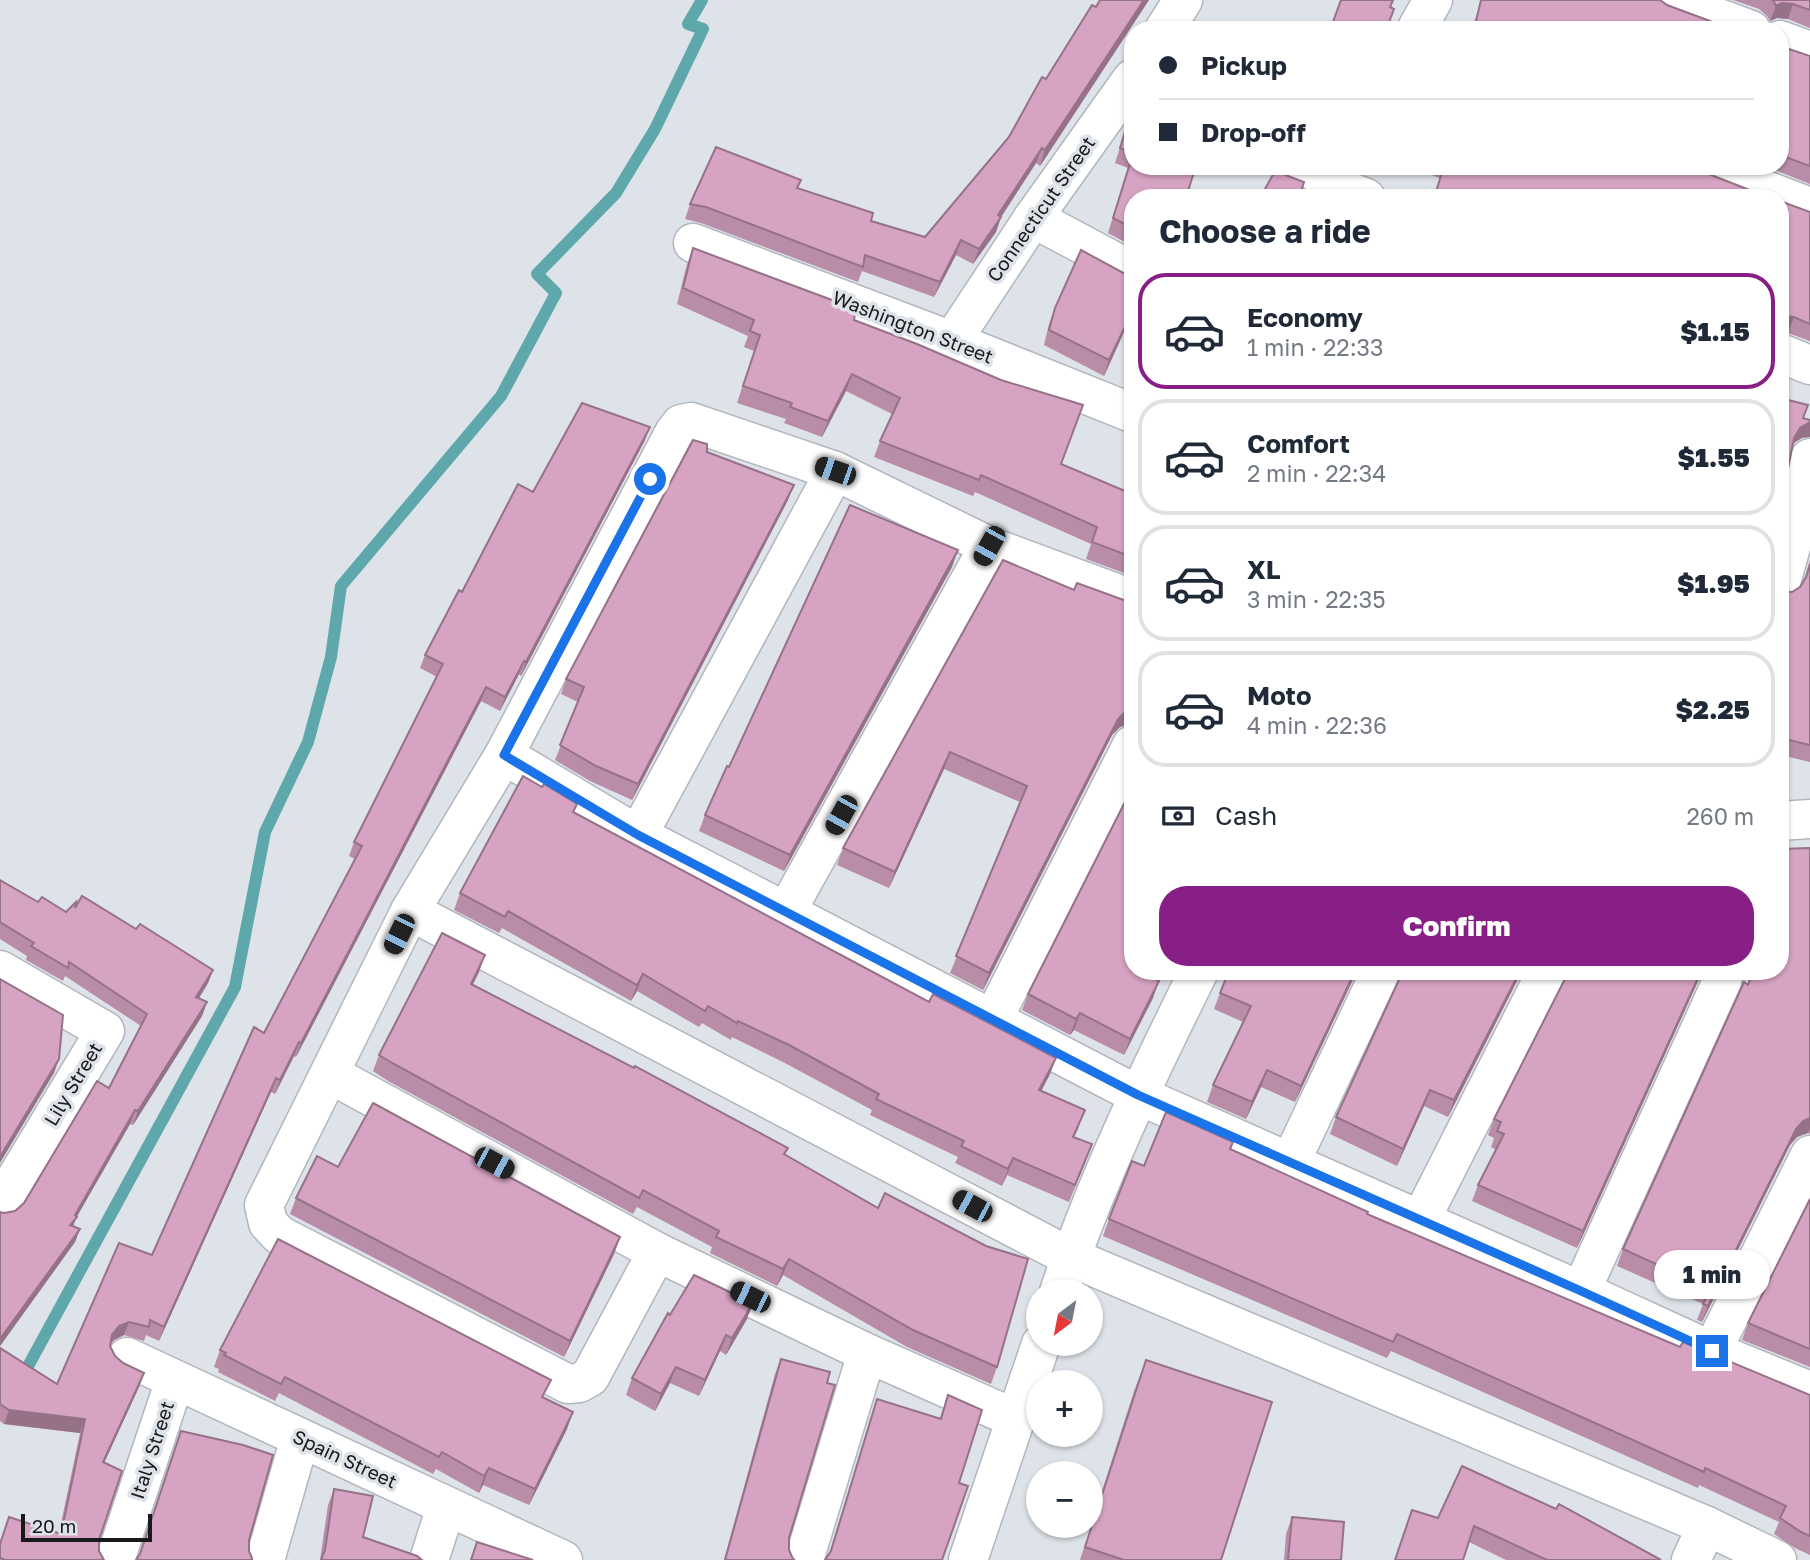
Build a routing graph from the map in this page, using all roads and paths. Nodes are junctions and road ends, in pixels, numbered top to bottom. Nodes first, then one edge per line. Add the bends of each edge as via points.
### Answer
1 (1183, 0) edge
2 (1433, 0) edge
3 (1670, 0) edge
4 (1170, 21) edge
5 (1421, 21) edge
6 (1727, 21) edge
7 (1789, 43) edge
8 (1810, 51) edge
9 (1124, 96) edge
10 (1324, 175) edge
11 (1726, 175) edge
12 (1352, 188) edge
13 (1762, 189) edge
14 (1789, 200) edge
15 (1810, 208) edge
16 (1033, 218) junction
17 (693, 243) dead end
18 (1124, 267) edge
19 (952, 341) junction
20 (1789, 357) edge
21 (1810, 365) edge
22 (1124, 410) edge
23 (1810, 458) edge
24 (835, 471) junction
25 (1789, 519) edge
26 (989, 546) junction
27 (1124, 596) edge
28 (504, 755) junction
29 (1124, 761) edge
30 (1810, 819) edge
31 (1789, 820) edge
32 (638, 835) junction
33 (410, 911) junction
34 (786, 912) junction
35 (0, 970) edge
36 (1195, 980) edge
37 (1377, 980) edge
38 (1542, 980) edge
39 (1722, 980) edge
40 (992, 1021) junction
41 (330, 1074) junction
42 (1138, 1095) junction
43 (1810, 1155) edge
44 (1290, 1163) junction
45 (0, 1205) edge
46 (1420, 1221) junction
47 (657, 1252) junction
48 (1065, 1275) edge
49 (1581, 1291) junction
50 (1712, 1351) junction
51 (867, 1353) junction
52 (1037, 1356) edge
53 (127, 1357) dead end
54 (175, 1380) junction
55 (1810, 1391) edge
56 (1016, 1419) junction
57 (300, 1438) junction
58 (446, 1507) junction
59 (1707, 1526) junction
60 (115, 1560) edge
61 (265, 1560) edge
62 (429, 1560) edge
63 (563, 1560) edge
64 (804, 1560) edge
65 (968, 1560) edge
66 (1691, 1560) edge
67 (1777, 1560) edge

1 - 4 street
2 - 5 street
3 - 6 street
7 - 8 street
9 - 16 street, Connecticut Street
10 - 12 street
11 - 13 street
14 - 15 street
16 - 18 street
16 - 19 street, Connecticut Street
17 - 19 street, Washington Street
19 - 22 street, Washington Street
20 - 21 street
23 - 25 street
24 - 26 street
24 - 28 street via 691,422 681,424
24 - 32 street
26 - 27 street
26 - 34 street
28 - 32 street
28 - 33 street
29 - 40 street
30 - 31 street
32 - 34 street
33 - 41 street
33 - 48 street
34 - 40 street
35 - 45 street, Lily Street via 105,1031
36 - 42 street
37 - 44 street
38 - 46 street
39 - 49 street
40 - 42 street
41 - 47 street
41 - 47 street via 264,1205 268,1223 279,1235 568,1384 590,1377
42 - 44 street
42 - 48 street
43 - 50 street
44 - 46 street
46 - 49 street
47 - 51 street
48 - 59 street
49 - 50 street
50 - 55 street
51 - 56 street
51 - 64 street
52 - 56 street
53 - 54 street, Spain Street
54 - 57 street, Spain Street
54 - 60 street, Italy Street
56 - 65 street
57 - 58 street, Spain Street
57 - 61 street
58 - 62 street
58 - 63 street, Spain Street
59 - 66 street
59 - 67 street

